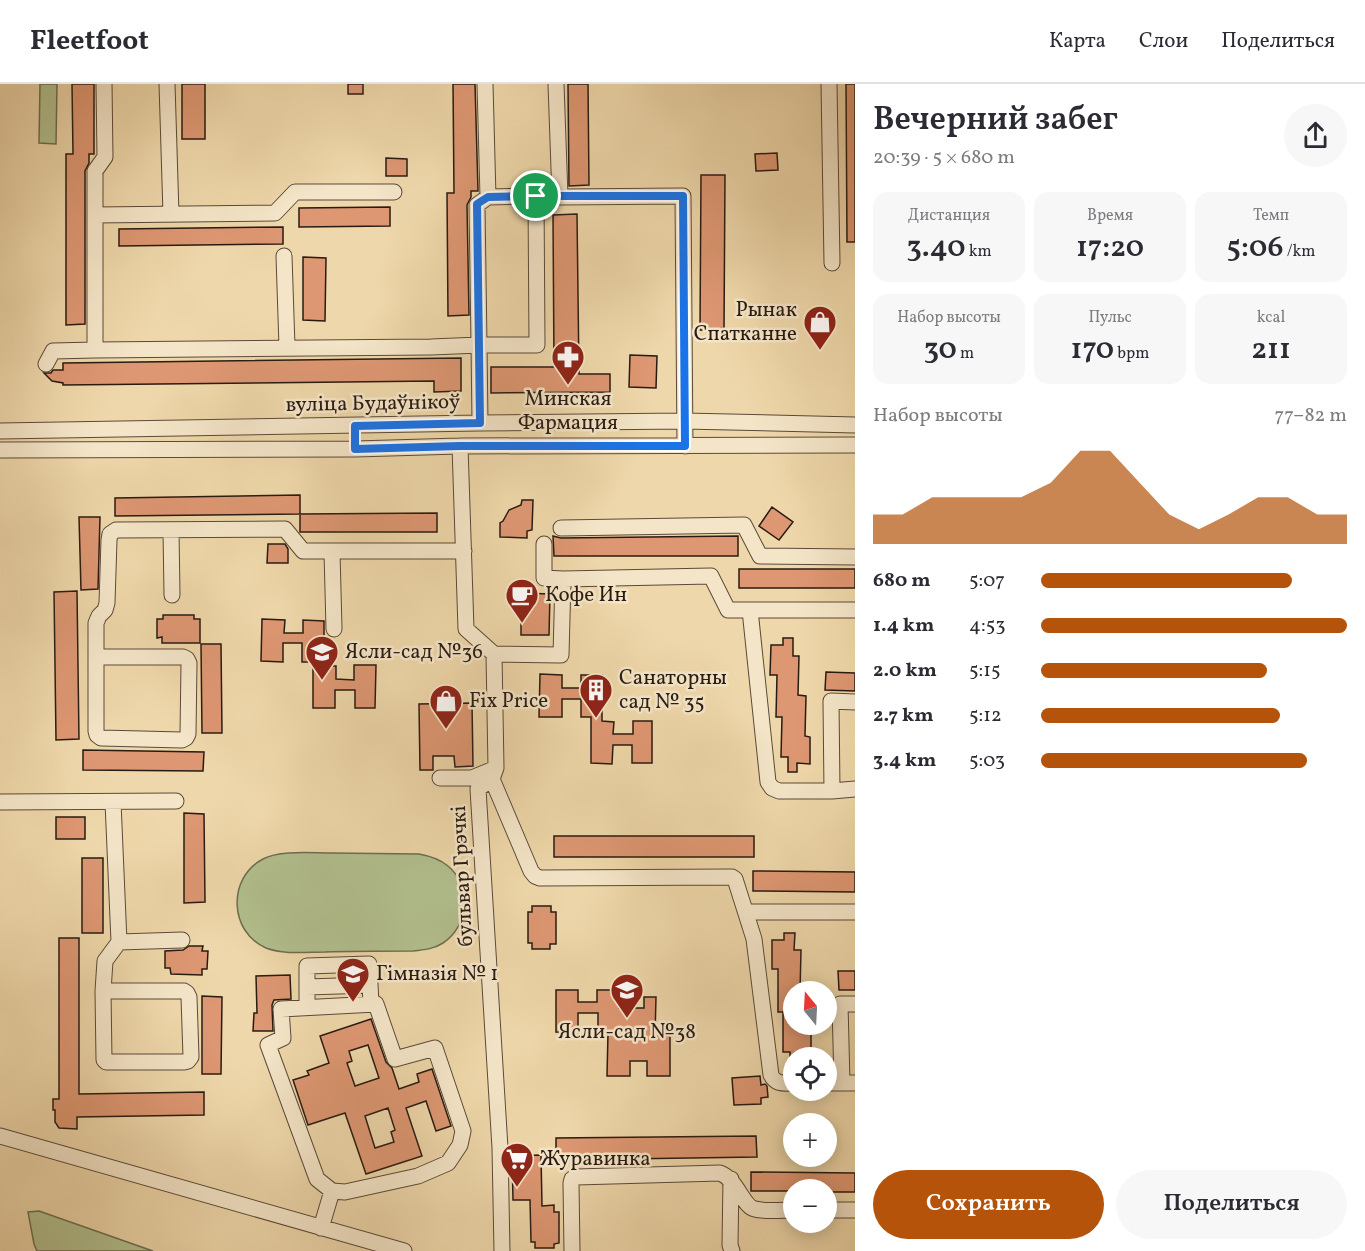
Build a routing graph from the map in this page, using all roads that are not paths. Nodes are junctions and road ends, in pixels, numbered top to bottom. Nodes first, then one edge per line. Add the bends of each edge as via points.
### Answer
1 (104, 84) edge
2 (167, 84) edge
3 (485, 84) edge
4 (556, 84) edge
5 (829, 84) edge
6 (394, 192) dead end
7 (536, 196) junction
8 (488, 197) junction
9 (560, 197) junction
10 (171, 214) junction
11 (95, 215) junction
12 (284, 256) dead end
13 (832, 263) dead end
14 (479, 345) junction
15 (287, 347) junction
16 (95, 350) junction
17 (46, 364) dead end
18 (684, 421) junction
19 (480, 423) junction
20 (855, 425) edge
21 (355, 426) junction
22 (0, 431) edge
23 (855, 445) edge
24 (460, 446) junction
25 (685, 446) junction
26 (355, 449) junction
27 (0, 450) edge
28 (561, 528) dead end
29 (171, 530) junction
30 (544, 544) dead end
31 (464, 551) junction
32 (332, 552) junction
33 (855, 557) edge
34 (562, 579) junction
35 (172, 595) dead end
36 (750, 610) junction
37 (855, 610) edge
38 (334, 629) dead end
39 (494, 654) junction
40 (96, 657) junction
41 (855, 702) edge
42 (494, 773) junction
43 (440, 778) dead end
44 (855, 789) edge
45 (832, 791) junction
46 (176, 801) dead end
47 (0, 802) edge
48 (113, 802) junction
49 (746, 912) junction
50 (855, 912) edge
51 (182, 940) dead end
52 (119, 942) junction
53 (341, 965) junction
54 (370, 985) junction
55 (341, 986) junction
56 (307, 987) junction
57 (103, 991) junction
58 (370, 1004) junction
59 (855, 1004) edge
60 (342, 1006) junction
61 (307, 1008) junction
62 (783, 1083) edge
63 (849, 1083) edge
64 (0, 1136) edge
65 (731, 1179) junction
66 (332, 1191) junction
67 (783, 1210) edge
68 (837, 1210) edge
69 (855, 1210) edge
70 (321, 1227) junction
71 (404, 1251) edge
72 (502, 1251) edge
73 (572, 1251) edge
74 (732, 1251) edge

1 - 11 street via 105,157 95,171
2 - 10 street
3 - 8 street
4 - 9 street
5 - 13 street
6 - 10 street via 295,192 275,213
7 - 8 street
7 - 9 street
7 - 14 street via 537,345
8 - 14 street via 477,204
9 - 18 street via 683,196
10 - 11 street
11 - 16 street
12 - 15 street
14 - 15 street
14 - 19 street
15 - 16 street
16 - 17 street via 53,351
18 - 19 street, вуліца Будаўнікоў
18 - 20 street, вуліца Будаўнікоў
18 - 25 street
19 - 21 street, вуліца Будаўнікоў
21 - 22 street, вуліца Будаўнікоў
21 - 26 street
23 - 25 street, вуліца Будаўнікоў
24 - 25 street, вуліца Будаўнікоў
24 - 26 street, вуліца Будаўнікоў
24 - 31 street
26 - 27 street, вуліца Будаўнікоў
28 - 33 street via 744,525 760,556
29 - 32 street via 285,529 303,551
29 - 35 street
29 - 40 street via 116,530 110,534 107,603 96,623
30 - 34 street via 544,578
31 - 32 street
31 - 39 street via 466,629
32 - 38 street
34 - 36 street via 711,576 728,610
34 - 39 street via 561,655
36 - 37 street
36 - 45 street via 768,782 779,791
39 - 42 street
40 - 40 street via 97,735 186,738 187,659
41 - 45 street via 831,701
42 - 43 street
42 - 49 street via 531,871 540,879 732,877 738,883
42 - 72 street, бульвар Грэчкі via 478,789 500,1148
44 - 45 street
46 - 48 street
47 - 48 street
48 - 52 street
49 - 50 street
49 - 62 street via 754,939 771,1075
51 - 52 street
52 - 57 street via 105,961
53 - 54 street via 369,964
53 - 55 street
53 - 56 street via 307,966
54 - 55 street
54 - 58 street
55 - 56 street
55 - 60 street
56 - 61 street
57 - 57 street via 106,1062 188,1061 191,1057 187,993
58 - 60 street
58 - 66 street via 376,1004 395,1059 435,1048 463,1131 460,1145 448,1163 418,1176 345,1192
59 - 63 street via 840,1004
60 - 61 street
61 - 66 street via 281,1009 283,1038 268,1046 317,1179
64 - 70 street
65 - 67 street via 755,1209
65 - 73 street via 720,1173 576,1177 570,1183
65 - 74 street
66 - 70 street
68 - 69 street
70 - 71 street

